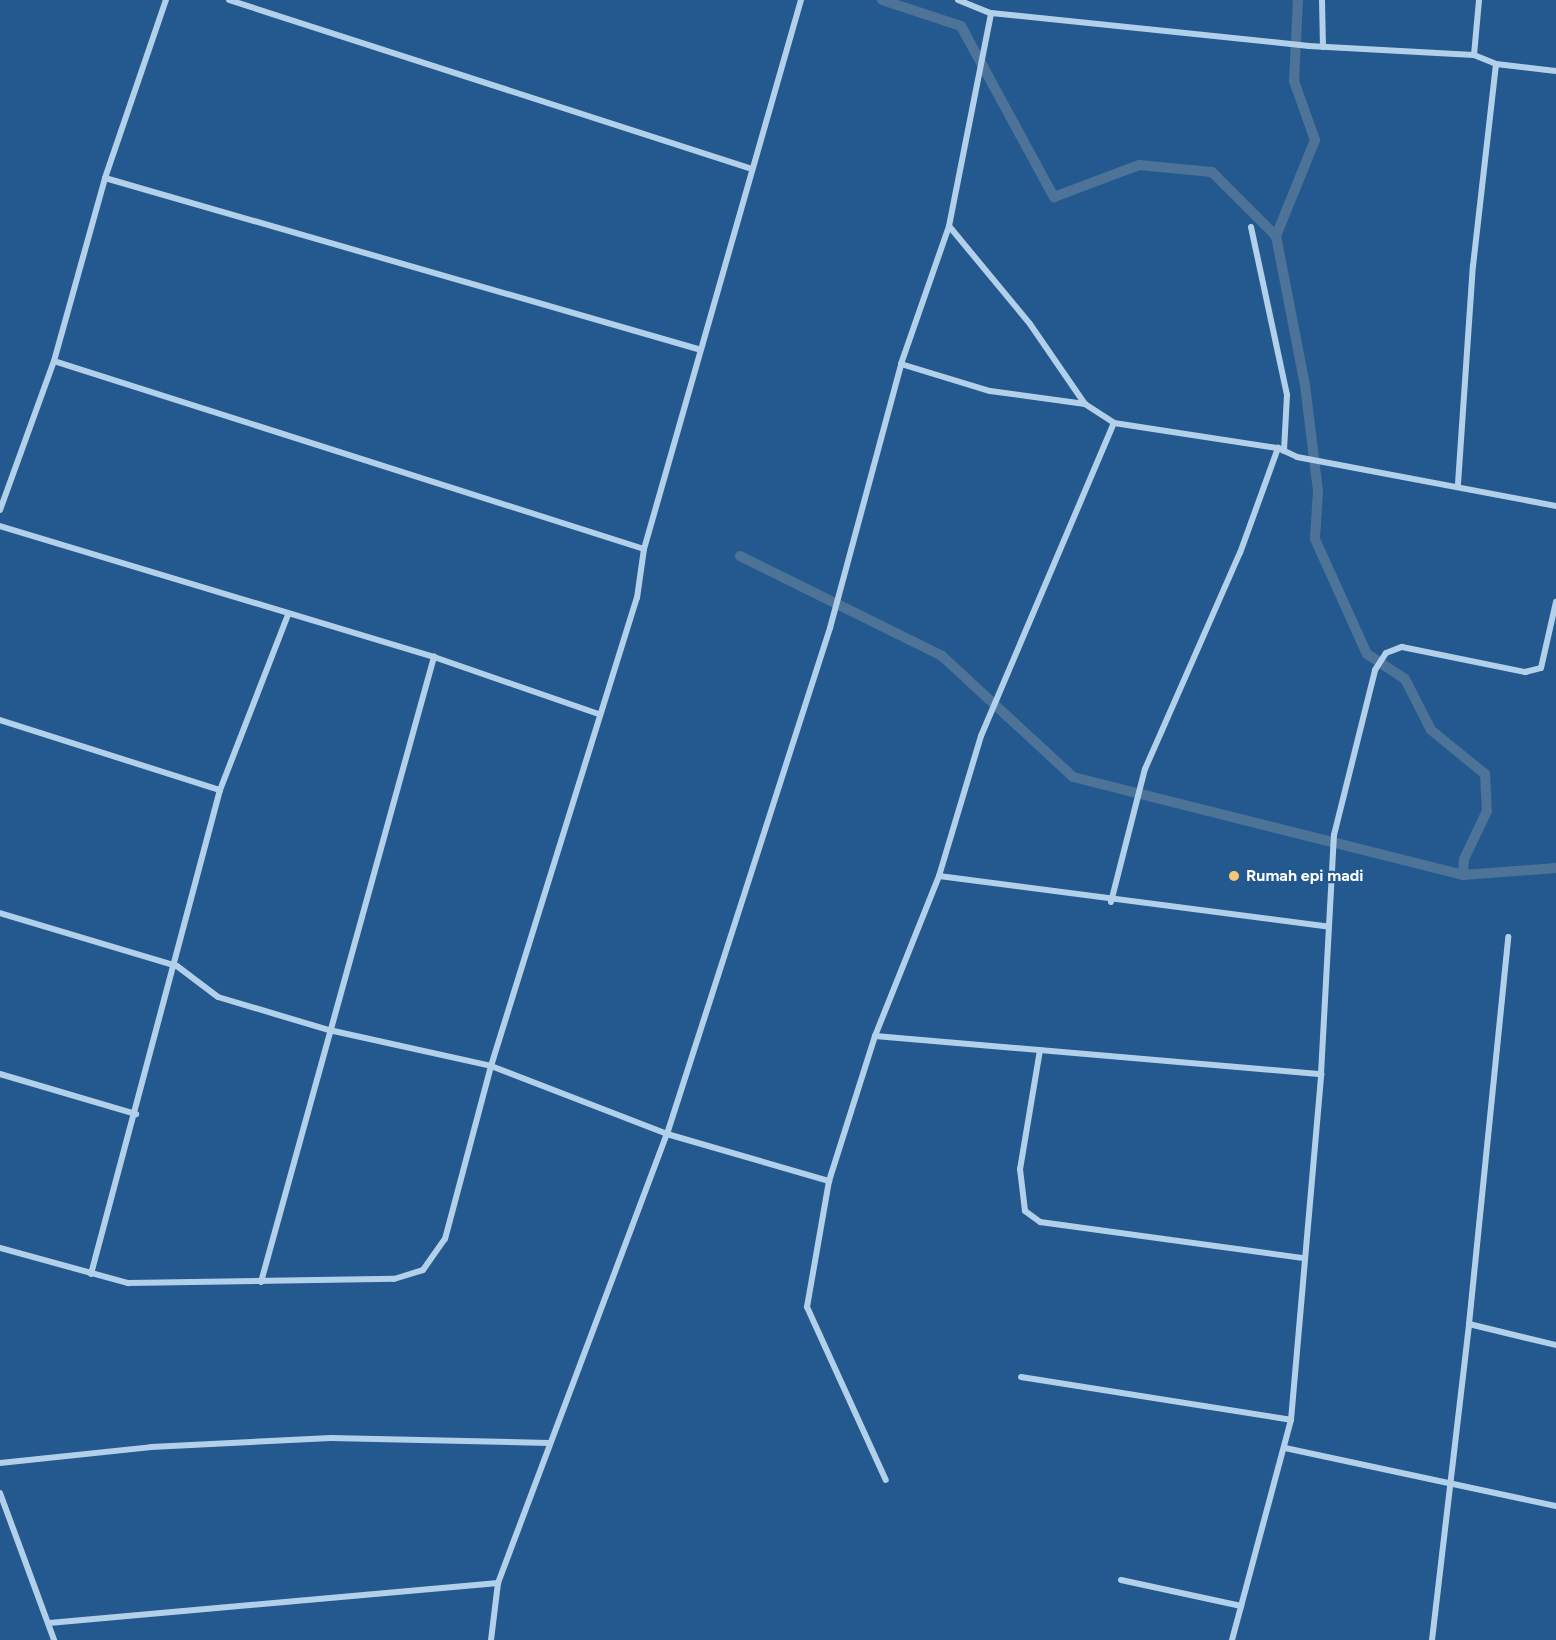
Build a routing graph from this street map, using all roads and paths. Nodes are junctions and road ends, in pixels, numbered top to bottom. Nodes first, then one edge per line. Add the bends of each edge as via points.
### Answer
1 (166, 0) edge
2 (229, 0) edge
3 (801, 0) edge
4 (958, 0) edge
5 (1322, 0) edge
6 (1479, 0) edge
7 (991, 13) junction
8 (1323, 47) junction
9 (1474, 55) junction
10 (1497, 64) junction
11 (1556, 71) edge
12 (750, 168) junction
13 (105, 178) junction
14 (949, 226) junction
15 (1251, 227) dead end
16 (698, 349) junction
17 (54, 361) junction
18 (901, 364) junction
19 (1085, 404) junction
20 (1114, 423) junction
21 (1281, 449) junction
22 (1458, 484) junction
23 (1556, 506) edge
24 (0, 510) edge
25 (0, 526) edge
26 (644, 549) junction
27 (1556, 602) edge
28 (288, 615) junction
29 (434, 657) junction
30 (599, 714) junction
31 (0, 720) edge
32 (220, 790) junction
33 (939, 876) junction
34 (1111, 902) junction
35 (0, 913) edge
36 (1326, 926) junction
37 (1508, 937) dead end
38 (177, 966) junction
39 (329, 1030) junction
40 (875, 1036) junction
41 (1040, 1050) junction
42 (490, 1066) junction
43 (0, 1074) edge
44 (1321, 1074) junction
45 (136, 1114) junction
46 (668, 1134) junction
47 (829, 1181) junction
48 (0, 1248) edge
49 (1304, 1258) junction
50 (91, 1275) junction
51 (261, 1282) junction
52 (1469, 1324) junction
53 (1556, 1345) edge
54 (1021, 1377) dead end
55 (1291, 1420) junction
56 (550, 1443) junction
57 (1285, 1448) junction
58 (0, 1463) edge
59 (886, 1480) dead end
60 (1447, 1484) junction
61 (0, 1493) edge
62 (1556, 1506) edge
63 (1121, 1580) dead end
64 (498, 1582) junction
65 (1240, 1606) junction
66 (49, 1623) junction
67 (54, 1640) edge
68 (492, 1640) edge
69 (1232, 1640) edge
70 (1432, 1640) edge

1 - 13 street
2 - 12 street
3 - 12 street
4 - 7 street
5 - 8 street
6 - 9 street
7 - 8 street
7 - 14 street
8 - 9 street
9 - 10 street
10 - 11 street
10 - 22 street via 1473,266
12 - 16 street
13 - 16 street
13 - 17 street
14 - 18 street
14 - 19 street via 1030,324
15 - 21 street via 1287,395
16 - 26 street
17 - 24 street
17 - 26 street
18 - 19 street via 990,391
18 - 46 street via 830,628
19 - 20 street
20 - 21 street
20 - 33 street via 981,736
21 - 22 street via 1297,458
21 - 34 street via 1240,554 1145,769 1130,812
22 - 23 street
25 - 28 street
26 - 30 street via 637,598
27 - 36 street via 1542,668 1525,672 1402,647 1386,653 1375,670 1334,835
28 - 29 street
28 - 32 street
29 - 30 street
29 - 39 street
30 - 42 street
31 - 32 street
32 - 38 street
33 - 34 street
33 - 40 street
34 - 36 street
35 - 38 street
36 - 44 street
37 - 52 street
38 - 39 street via 218,998
38 - 45 street
39 - 42 street
39 - 51 street
40 - 41 street
40 - 47 street
41 - 44 street
41 - 49 street via 1020,1169 1026,1211 1040,1222
42 - 46 street
42 - 51 street via 446,1239 423,1270 394,1279
43 - 45 street
44 - 49 street
45 - 50 street
46 - 47 street
46 - 56 street
47 - 59 street via 807,1307
48 - 50 street
49 - 55 street
50 - 51 street via 128,1283
52 - 53 street
52 - 60 street
54 - 55 street
55 - 57 street
56 - 58 street via 331,1438 151,1447
56 - 64 street
57 - 60 street
57 - 65 street
60 - 62 street
60 - 70 street
61 - 66 street
63 - 65 street
64 - 66 street
64 - 68 street
65 - 69 street
66 - 67 street

